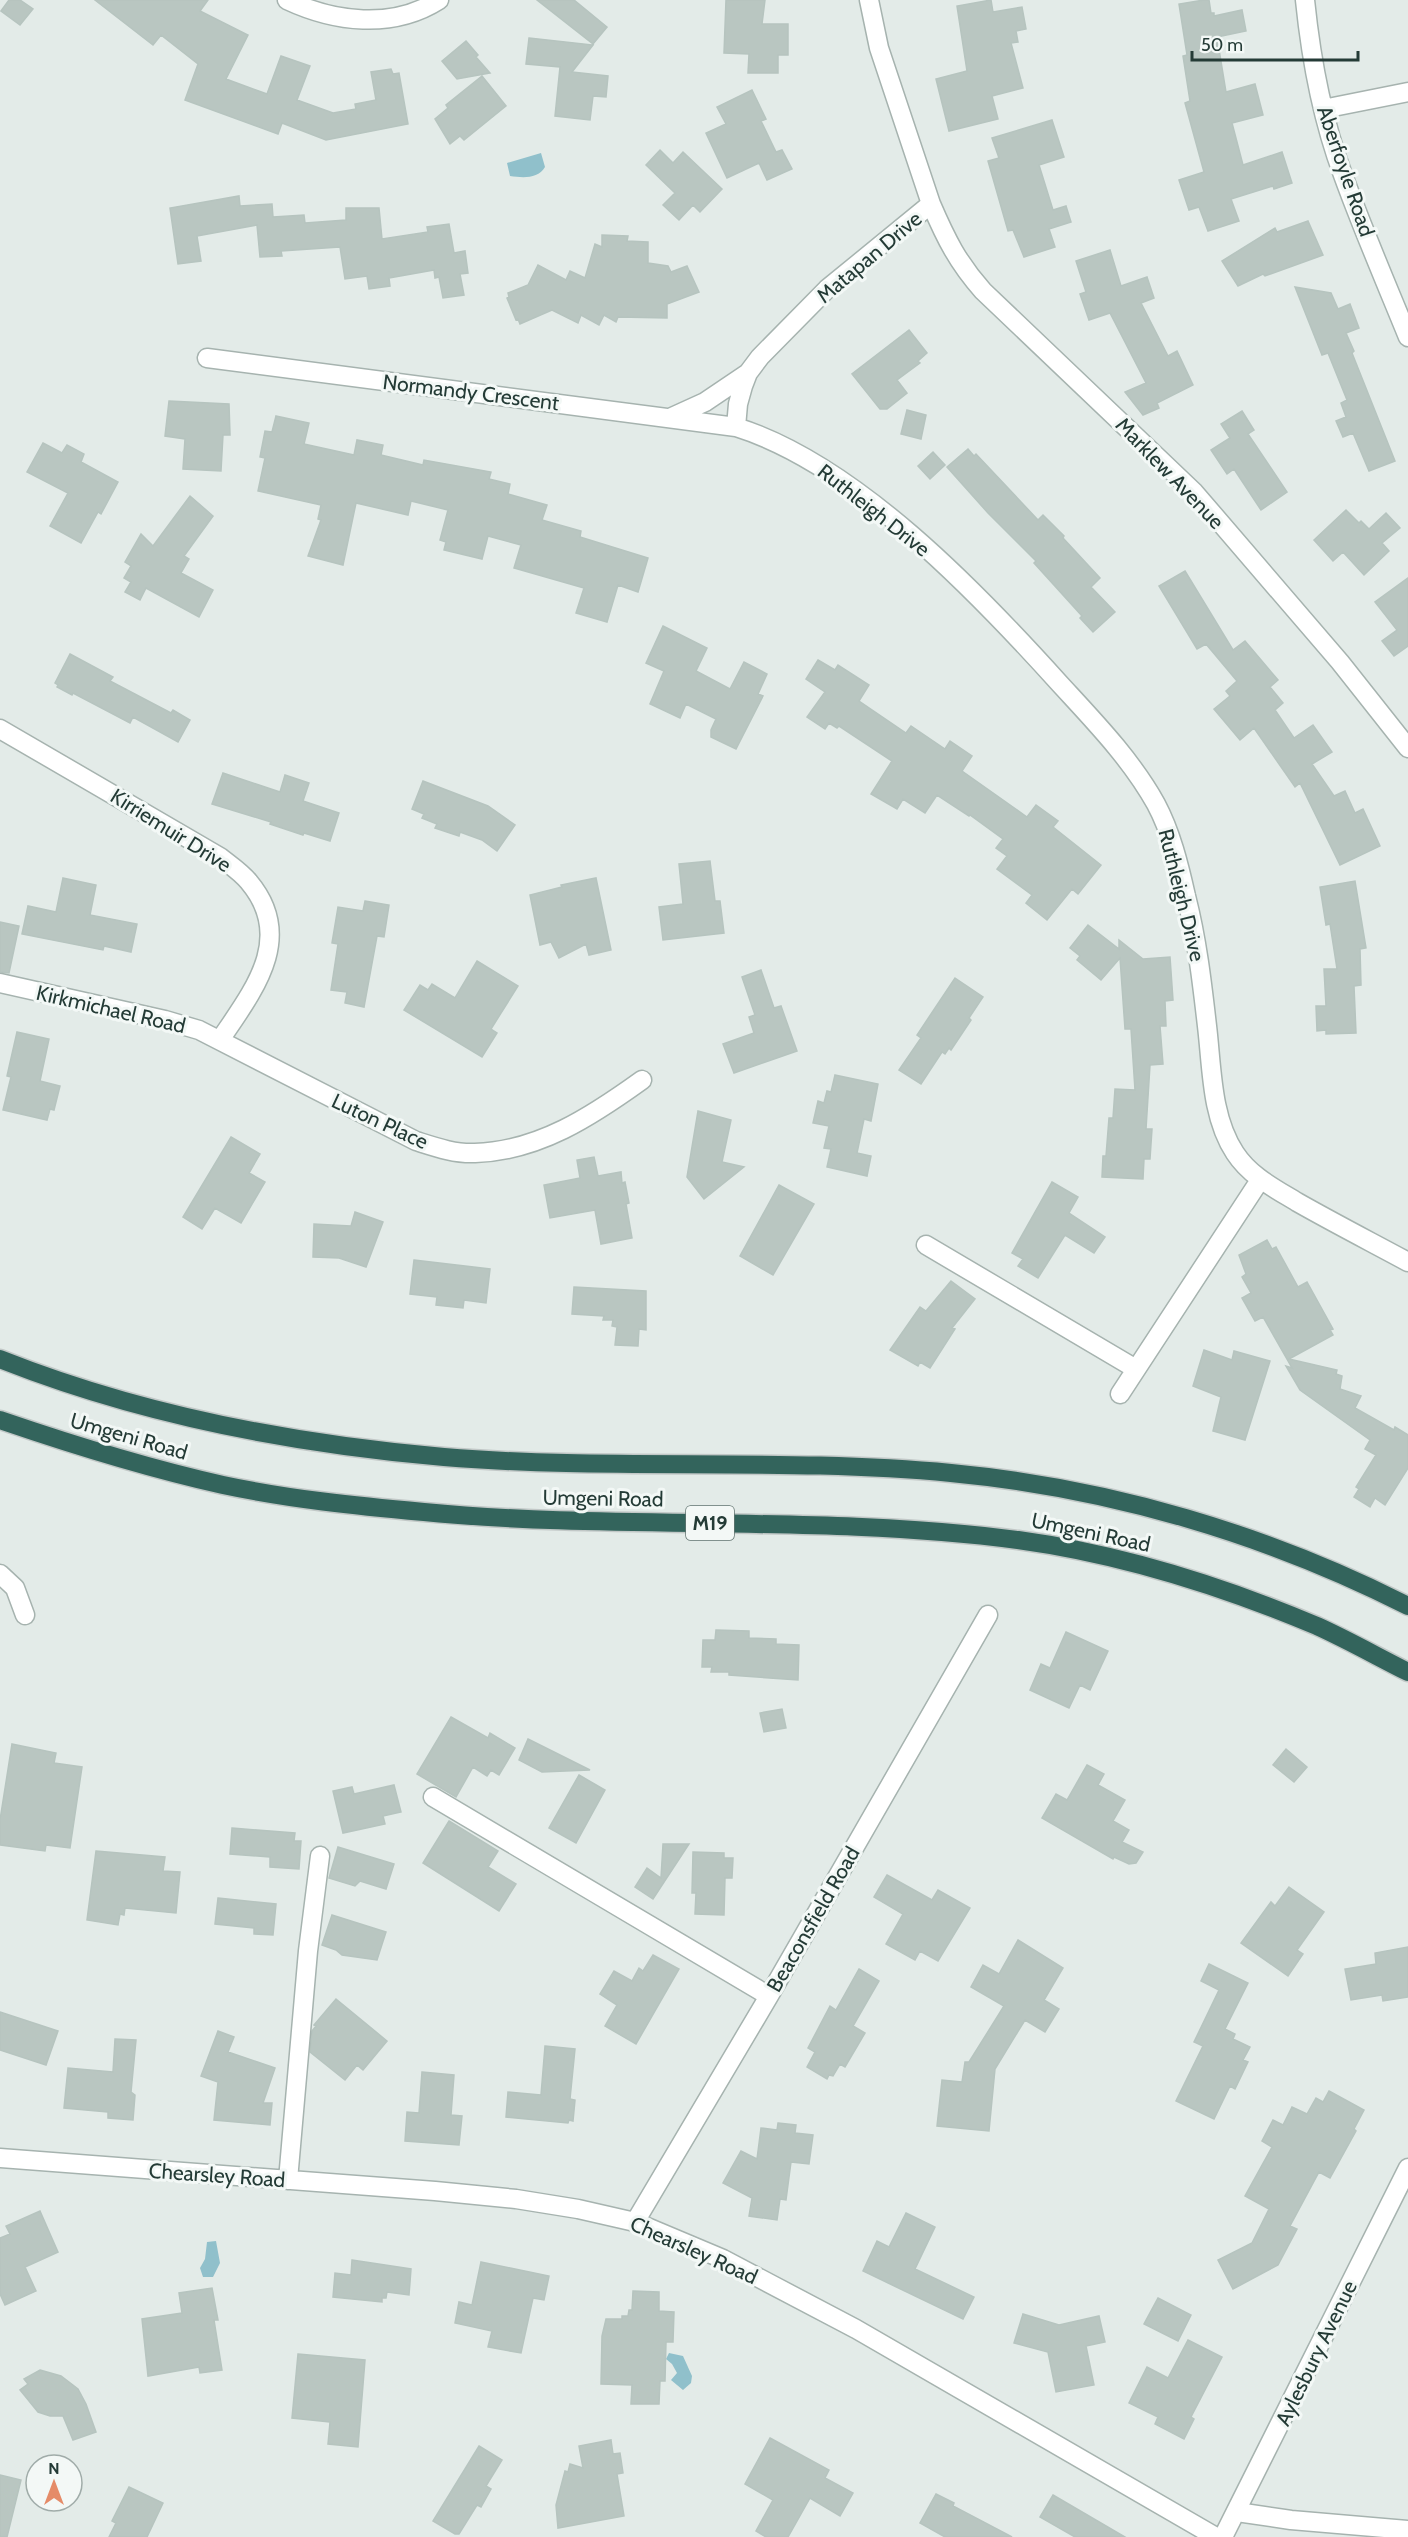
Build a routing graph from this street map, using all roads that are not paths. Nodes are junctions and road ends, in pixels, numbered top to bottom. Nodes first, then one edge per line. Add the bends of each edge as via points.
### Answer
1 (286, 0) edge
2 (439, 0) edge
3 (869, 0) edge
4 (1305, 0) edge
5 (1408, 92) edge
6 (1323, 109) junction
7 (932, 204) junction
8 (1408, 337) edge
9 (207, 358) dead end
10 (748, 372) junction
11 (672, 417) junction
12 (736, 427) junction
13 (0, 729) edge
14 (1408, 748) edge
15 (0, 983) edge
16 (220, 1040) junction
17 (642, 1080) dead end
18 (1260, 1180) junction
19 (926, 1245) dead end
20 (1408, 1262) edge
21 (0, 1359) edge
22 (1137, 1369) junction
23 (1120, 1394) dead end
24 (0, 1420) edge
25 (0, 1574) edge
26 (1408, 1606) edge
27 (25, 1615) dead end
28 (988, 1615) dead end
29 (1408, 1672) edge
30 (433, 1797) dead end
31 (320, 1856) dead end
32 (769, 1996) junction
33 (0, 2158) edge
34 (1408, 2168) edge
35 (288, 2180) junction
36 (635, 2222) junction
37 (1237, 2512) junction
38 (1408, 2530) edge
39 (1216, 2537) edge
40 (1222, 2537) edge

1 - 2 street via 339,19 365,20 414,13
3 - 7 street, Matapan Drive via 879,48
4 - 6 street, Aberfoyle Road
5 - 6 street
6 - 8 street, Aberfoyle Road via 1342,173
7 - 10 street, Matapan Drive via 827,289
7 - 14 street, Marklew Avenue via 964,271 1194,492
9 - 11 street, Normandy Crescent
10 - 11 street via 705,402
10 - 12 street, Matapan Drive
11 - 12 street, Normandy Crescent
12 - 18 street, Ruthleigh Drive via 761,435 811,461 897,524 1011,629 1139,777 1166,826 1187,899 1201,973 1219,1118 1236,1155
13 - 16 street, Kirriemuir Drive via 220,857 249,881 266,910 271,944 250,995
15 - 16 street, Kirkmichael Road via 165,1020
16 - 17 street, Luton Place via 416,1141 473,1153 543,1140 614,1102
18 - 20 street, Ruthleigh Drive
18 - 22 street
19 - 22 street
21 - 26 highway, Umgeni Road via 196,1420 379,1450 447,1457 917,1471 1049,1487 1148,1507 1217,1528 1291,1554
22 - 23 street
24 - 29 highway, Umgeni Road / M19 via 143,1465 226,1485 327,1502 462,1515 873,1528 1021,1540 1160,1569 1232,1593 1319,1627
25 - 27 street via 15,1588
28 - 32 street, Beaconsfield Road
30 - 32 street
31 - 35 street
32 - 36 street, Beaconsfield Road
33 - 35 street, Chearsley Road
34 - 37 street, Aylesbury Avenue
35 - 36 street, Chearsley Road via 516,2199
36 - 39 street, Chearsley Road via 723,2259 856,2329
37 - 38 street
37 - 40 street, Aylesbury Avenue

